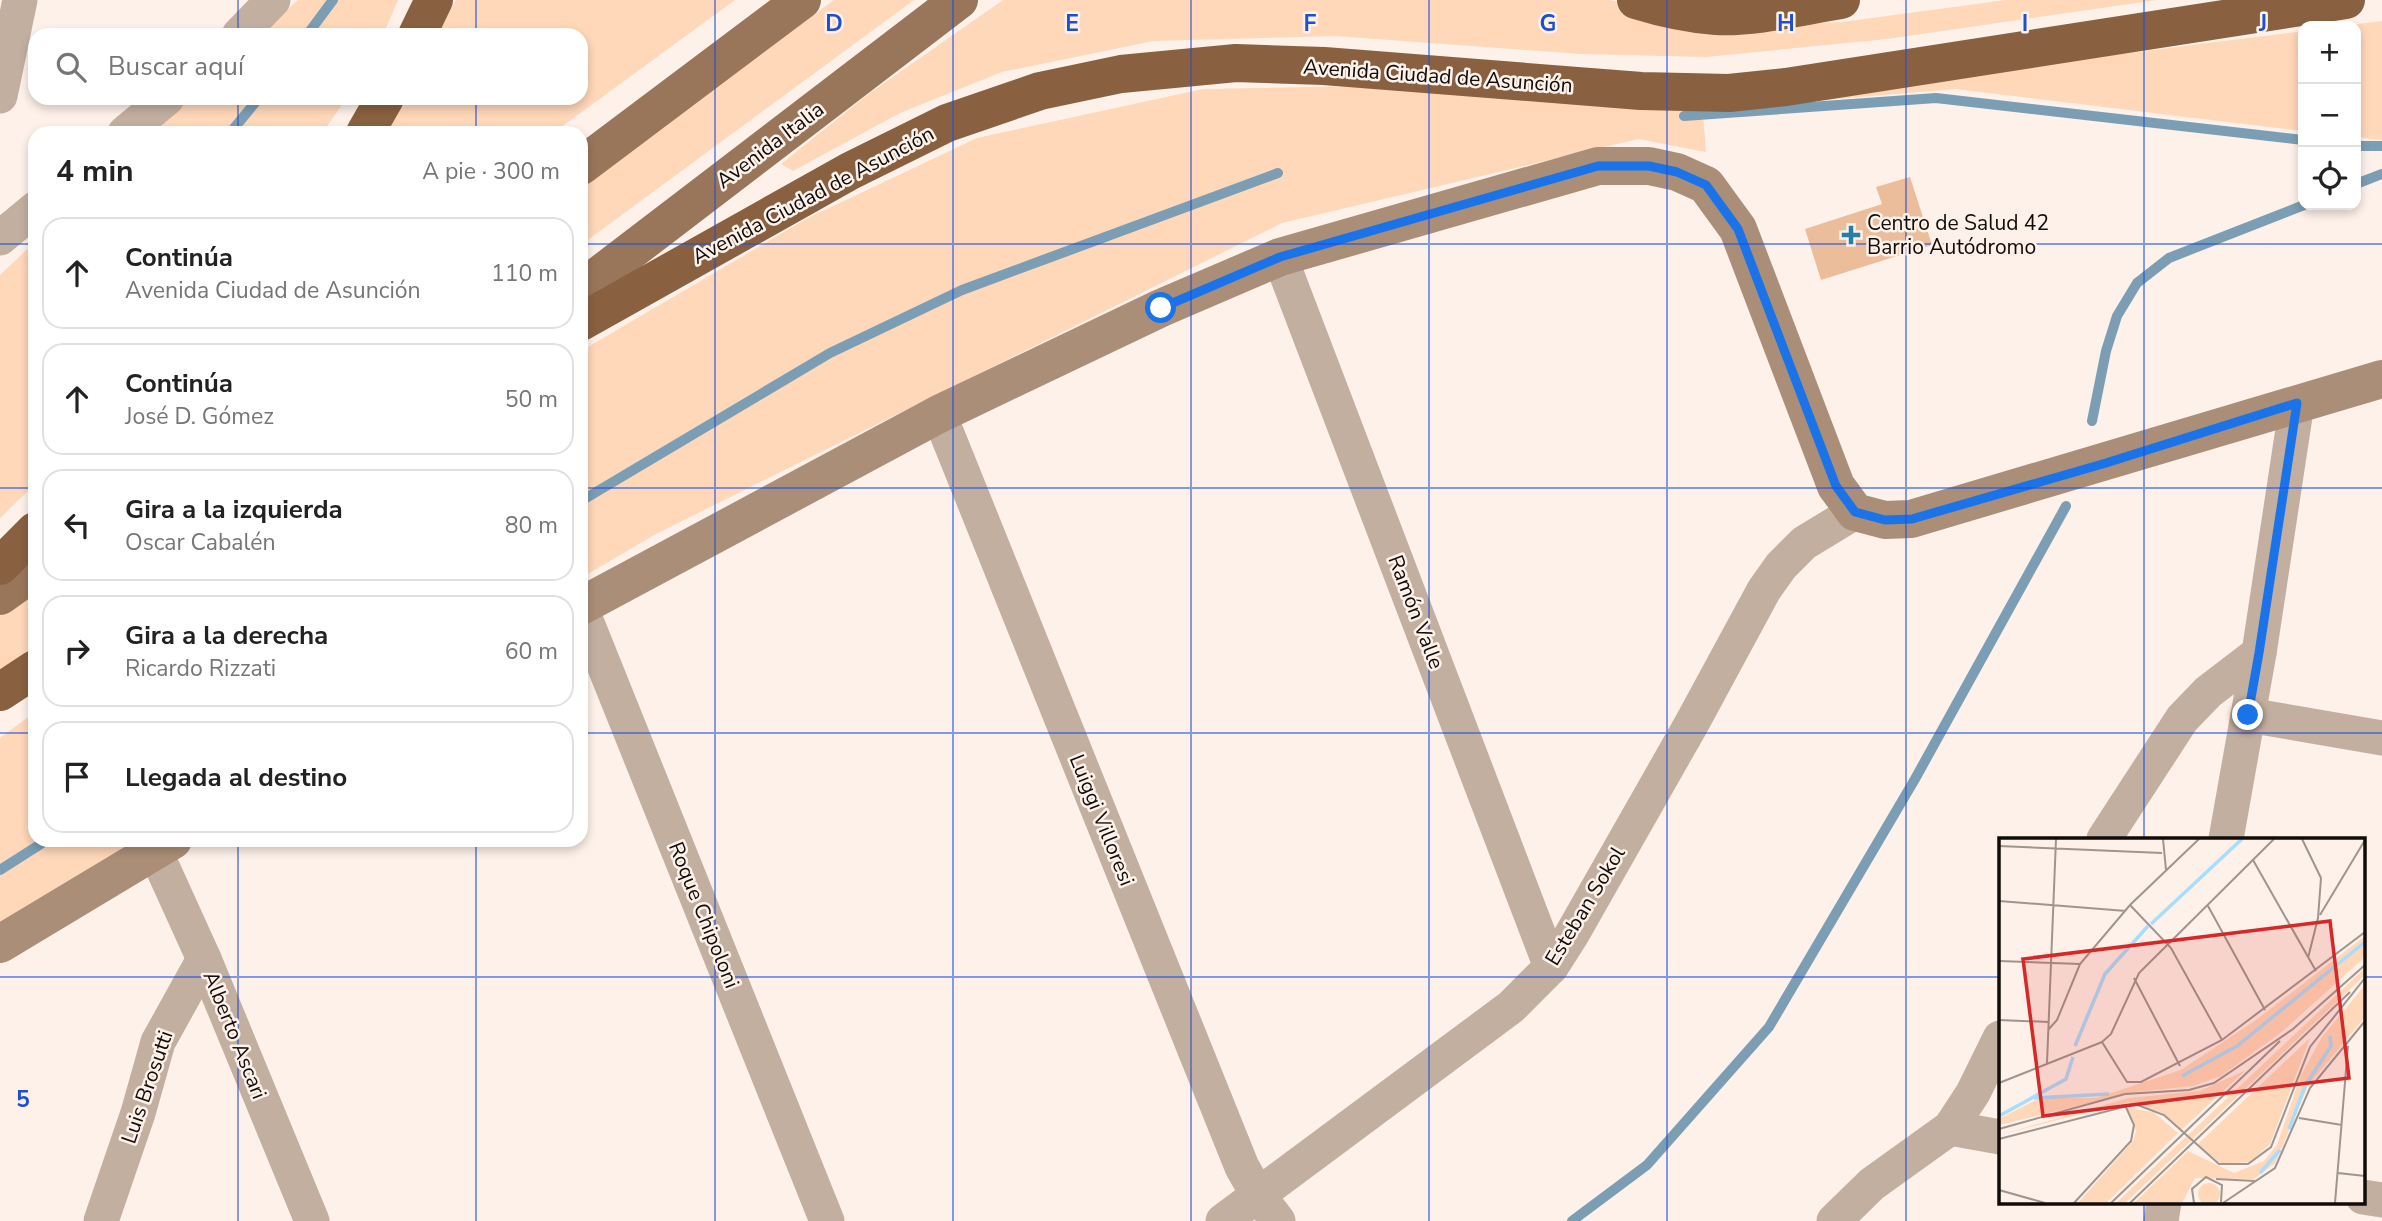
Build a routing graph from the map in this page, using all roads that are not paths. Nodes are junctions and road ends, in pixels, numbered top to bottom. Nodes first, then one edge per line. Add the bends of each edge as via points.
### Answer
1 (20, 0) edge
2 (273, 0) edge
3 (434, 0) edge
4 (802, 0) edge
5 (959, 0) edge
6 (1636, 0) edge
7 (1841, 0) edge
8 (2347, 0) edge
9 (1741, 7) edge
10 (246, 28) edge
11 (420, 28) edge
12 (0, 96) edge
13 (159, 105) edge
14 (381, 105) edge
15 (133, 126) edge
16 (369, 126) edge
17 (588, 161) edge
18 (28, 215) edge
19 (0, 238) edge
20 (1280, 257) junction
21 (588, 284) edge
22 (588, 319) edge
23 (2382, 379) edge
24 (2297, 403) junction
25 (939, 414) junction
26 (1855, 512) junction
27 (28, 538) edge
28 (0, 566) edge
29 (28, 576) edge
30 (0, 596) edge
31 (588, 603) edge
32 (588, 624) edge
33 (2259, 653) junction
34 (28, 674) edge
35 (0, 692) edge
36 (2248, 715) junction
37 (2382, 738) edge
38 (2105, 838) edge
39 (2226, 838) edge
40 (161, 847) edge
41 (165, 847) edge
42 (0, 944) edge
43 (204, 959) junction
44 (1551, 967) junction
45 (1999, 1040) edge
46 (1950, 1128) junction
47 (1999, 1136) edge
48 (2364, 1197) edge
49 (2382, 1200) edge
50 (1268, 1208) edge
51 (101, 1221) edge
52 (312, 1221) edge
53 (827, 1221) edge
54 (1223, 1221) edge
55 (1834, 1221) edge

1 - 12 street
2 - 10 street
3 - 11 highway
4 - 17 main road
5 - 21 main road, Avenida Italia
6 - 9 highway via 1663,9 1718,16
7 - 9 highway
8 - 22 highway, Avenida Ciudad de Asunción via 1730,93 1236,63 1121,74 1040,92 947,123 850,171
13 - 15 street
14 - 16 highway
18 - 19 street
20 - 25 street
20 - 26 street via 1598,166 1649,166 1687,176 1706,185 1738,229 1836,486
20 - 44 street, Ramón Valle
23 - 24 street
24 - 26 street via 1912,519 1885,520
24 - 33 street
25 - 31 street
25 - 50 street, Luiggi Villoresi via 1242,1167
26 - 44 street, Esteban Sokol via 1804,542 1780,566
27 - 28 highway
29 - 30 main road
32 - 53 street, Roque Chipoloni
33 - 36 street
33 - 38 street via 2208,692 2182,719
34 - 35 highway
36 - 37 street
36 - 39 street
40 - 42 street
41 - 43 street, Alberto Ascari
43 - 51 street, Luis Brosutti via 159,1042
43 - 52 street, Alberto Ascari
44 - 50 street, Esteban Sokol via 1511,1007
45 - 46 street
46 - 47 street
46 - 55 street via 1872,1184
48 - 49 street
50 - 54 street, Esteban Sokol

